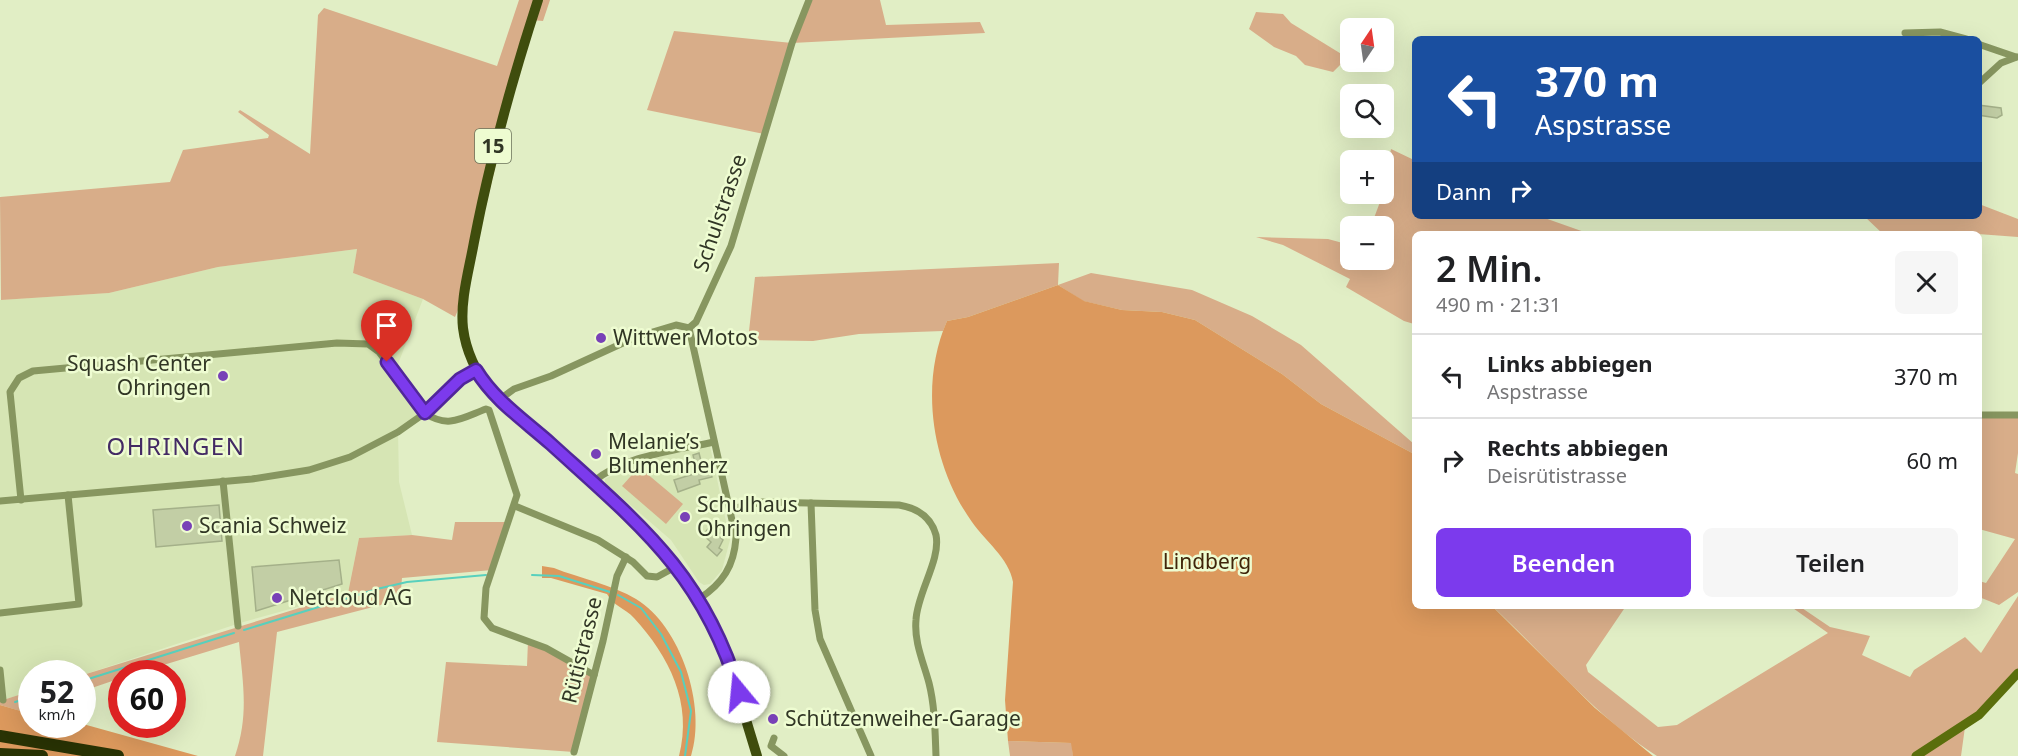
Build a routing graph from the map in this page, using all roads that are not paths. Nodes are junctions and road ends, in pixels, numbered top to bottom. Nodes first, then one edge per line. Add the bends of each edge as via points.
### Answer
1 (538, 0) edge
2 (809, 0) edge
3 (1905, 33) dead end
4 (1955, 36) edge
5 (1982, 45) edge
6 (2017, 57) edge
7 (1982, 80) edge
8 (689, 328) junction
9 (476, 370) junction
10 (499, 400) junction
11 (425, 413) junction
12 (1982, 415) edge
13 (2018, 415) edge
14 (714, 442) junction
15 (223, 481) junction
16 (593, 482) junction
17 (68, 495) junction
18 (21, 500) junction
19 (0, 501) edge
20 (811, 503) junction
21 (515, 506) junction
22 (731, 509) junction
23 (626, 557) junction
24 (676, 566) junction
25 (699, 599) junction
26 (0, 613) edge
27 (238, 626) dead end
28 (0, 670) edge
29 (594, 675) junction
30 (2017, 677) edge
31 (3, 700) dead end
32 (0, 736) edge
33 (774, 738) dead end
34 (574, 752) dead end
35 (0, 754) edge
36 (42, 756) edge
37 (118, 756) edge
38 (757, 756) edge
39 (784, 756) edge
40 (871, 756) edge
41 (936, 756) edge
42 (1916, 756) edge

1 - 9 main road, 15 via 493,147 464,296 464,336
2 - 8 street, Schulstrasse via 792,43 731,246 696,322
3 - 4 street via 1940,32
5 - 6 street
6 - 7 street via 2001,63
8 - 10 street via 676,326 636,337 514,388
8 - 14 street
9 - 10 main road, 15
9 - 11 street via 460,379
10 - 16 main road, 15
11 - 15 street via 375,446 333,463 272,477
11 - 18 street via 380,352 356,342 33,371 19,378 10,392
11 - 21 street via 446,423 489,410 516,487
12 - 13 street
14 - 16 street via 624,465
14 - 22 street
15 - 17 street
15 - 27 street
16 - 24 main road, 15
17 - 18 street
17 - 26 street via 79,604
18 - 19 street
20 - 22 street via 762,502
20 - 40 street via 815,610 820,639
20 - 41 street via 915,508 933,527 937,548 919,597 915,624 934,710
21 - 23 street via 582,532
21 - 29 street via 486,588 487,626 546,648
22 - 25 street via 736,538 734,556 717,587
23 - 24 street via 647,576 657,577
23 - 29 street, Rütistrasse via 617,576
24 - 25 main road, 15
25 - 38 main road, 15 via 729,659
28 - 31 street
29 - 34 street, Rütistrasse
30 - 42 main road via 1954,734
32 - 37 highway
33 - 39 street via 771,746
35 - 36 highway

